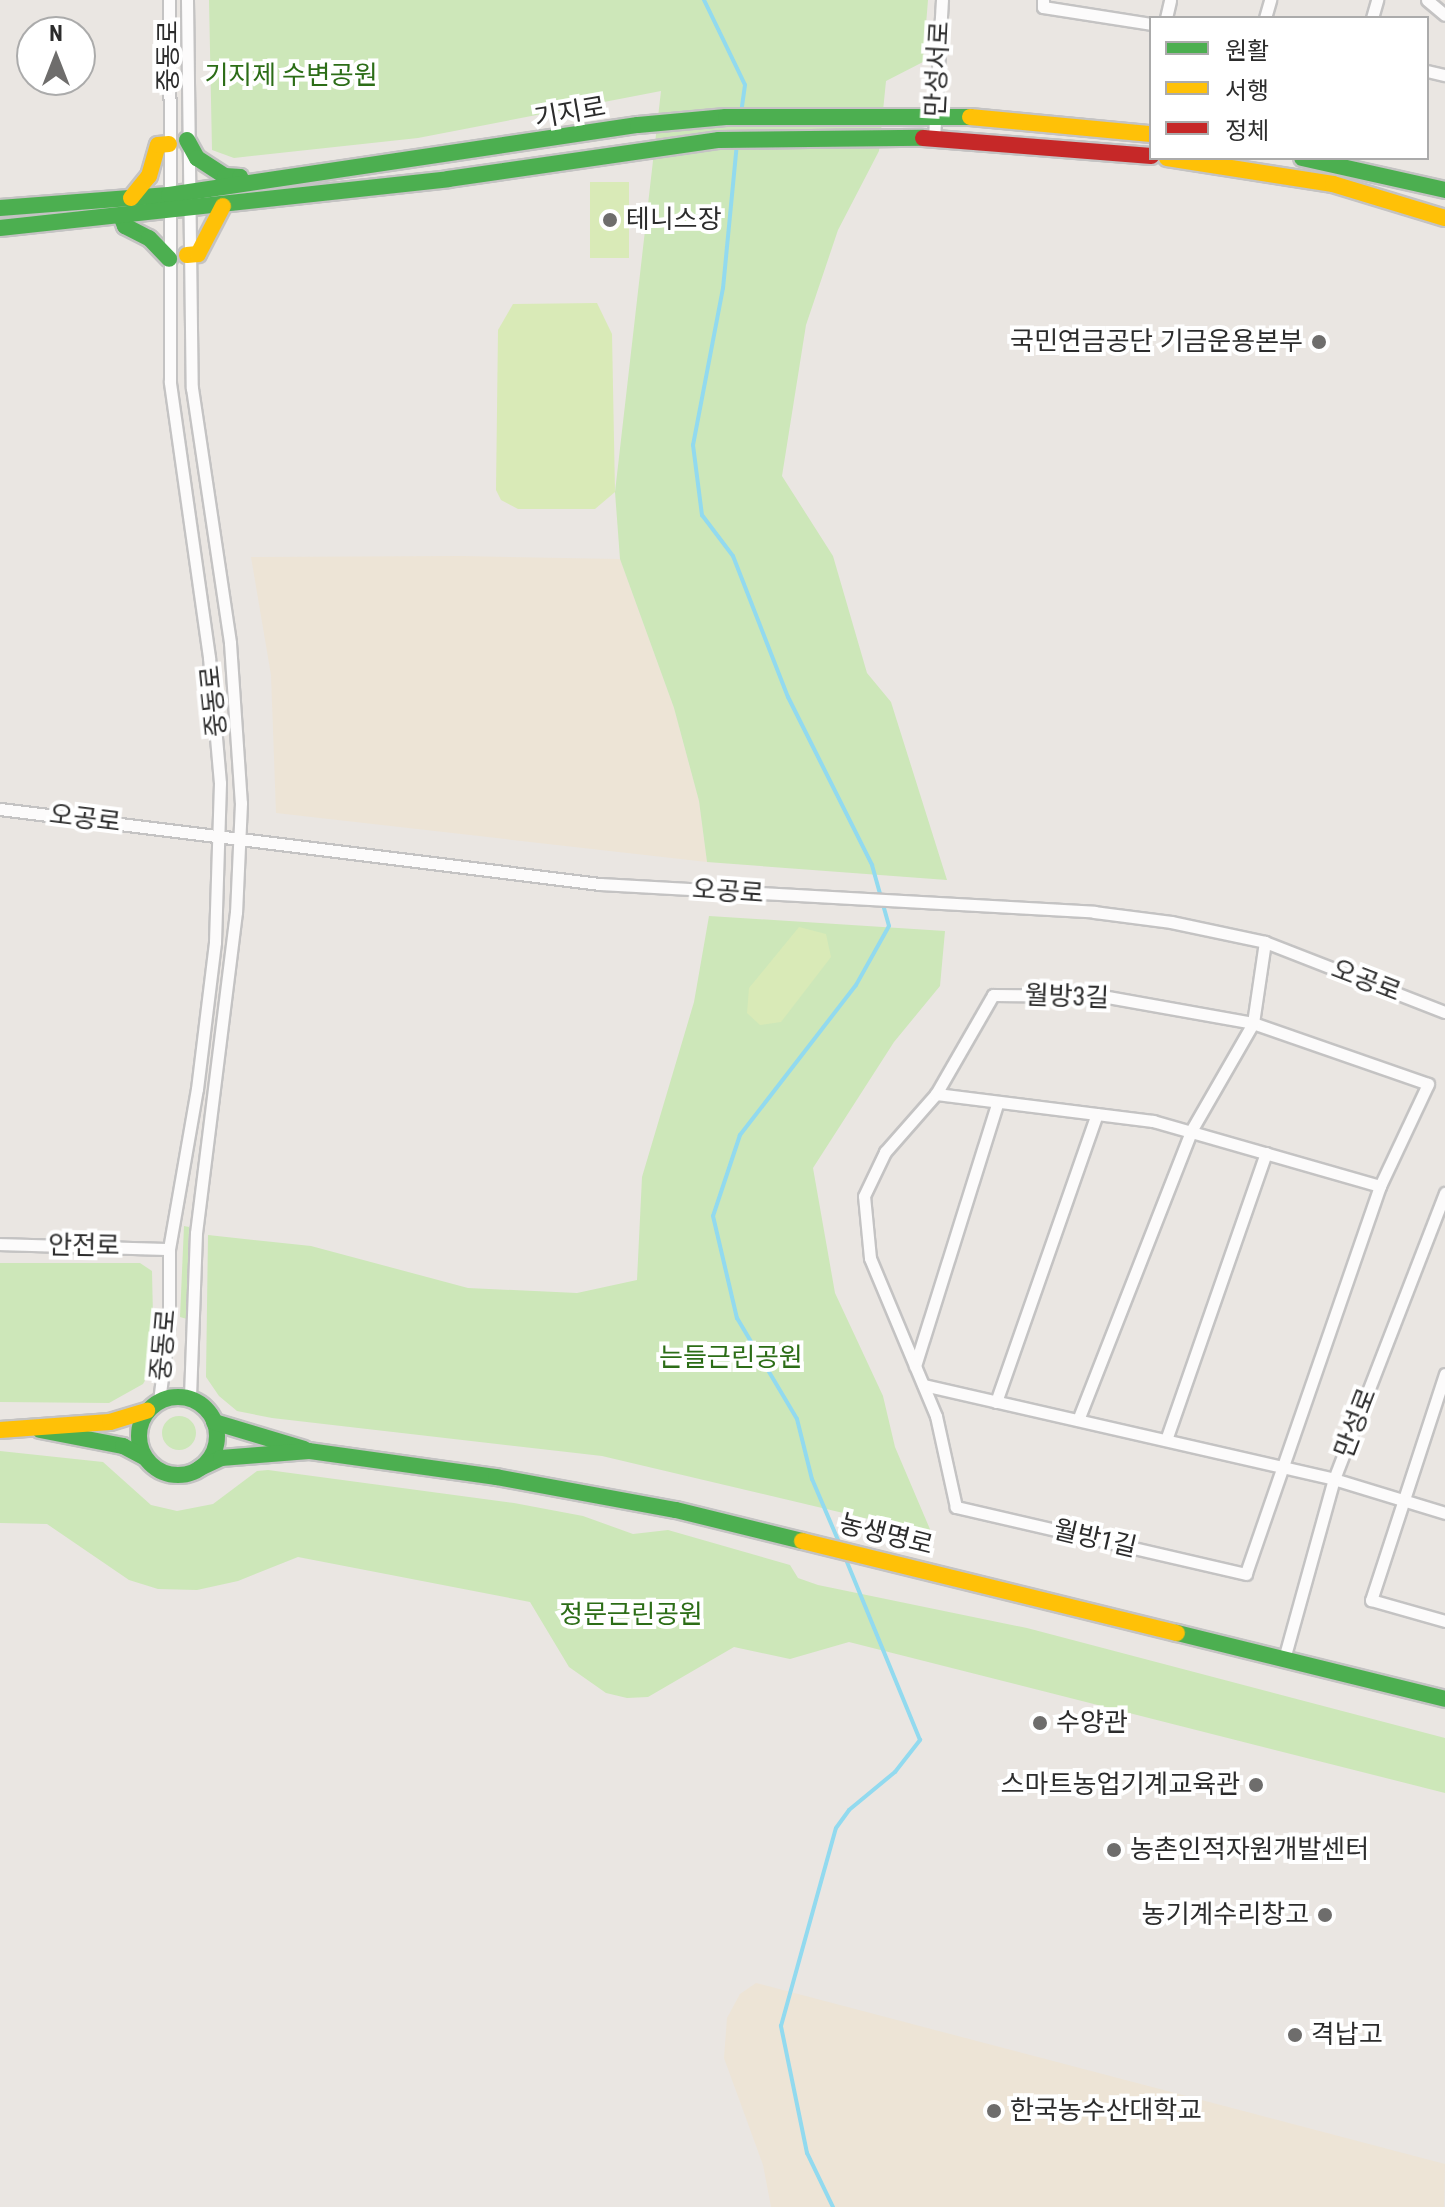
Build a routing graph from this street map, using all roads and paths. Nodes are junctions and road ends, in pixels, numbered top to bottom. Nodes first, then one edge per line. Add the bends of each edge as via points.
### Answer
1 (169, 0) edge
2 (187, 0) edge
3 (942, 0) edge
4 (1043, 0) edge
5 (1427, 0) edge
6 (1445, 15) edge
7 (1149, 24) edge
8 (936, 114) junction
9 (1149, 134) edge
10 (934, 138) junction
11 (187, 140) junction
12 (169, 144) junction
13 (1149, 156) edge
14 (1180, 160) edge
15 (1338, 162) edge
16 (1333, 184) junction
17 (240, 185) junction
18 (1445, 190) edge
19 (178, 194) junction
20 (131, 198) junction
21 (223, 206) junction
22 (0, 208) edge
23 (187, 210) junction
24 (168, 212) junction
25 (121, 216) junction
26 (1445, 218) edge
27 (0, 228) edge
28 (187, 255) junction
29 (169, 259) junction
30 (0, 809) edge
31 (218, 835) junction
32 (240, 837) junction
33 (1265, 942) junction
34 (1445, 1012) edge
35 (1253, 1023) junction
36 (936, 1094) junction
37 (997, 1104) junction
38 (1097, 1114) junction
39 (1191, 1131) junction
40 (1266, 1153) junction
41 (1380, 1186) junction
42 (1445, 1193) edge
43 (864, 1196) joint
44 (1432, 1228) junction
45 (1445, 1234) edge
46 (0, 1244) edge
47 (169, 1249) junction
48 (1334, 1320) joint
49 (915, 1366) junction
50 (1445, 1374) edge
51 (924, 1385) junction
52 (190, 1399) junction
53 (996, 1402) junction
54 (1440, 1404) edge
55 (153, 1406) junction
56 (1078, 1420) junction
57 (214, 1422) junction
58 (0, 1430) edge
59 (38, 1430) junction
60 (1166, 1440) junction
61 (309, 1451) junction
62 (144, 1457) junction
63 (1283, 1467) junction
64 (200, 1468) junction
65 (1334, 1479) junction
66 (1405, 1497) junction
67 (1445, 1513) edge
68 (1445, 1621) edge
69 (1284, 1659) junction
70 (1445, 1699) edge

1 - 12 street, 중동로
2 - 11 street, 중동로
3 - 8 street, 만성서로
4 - 7 street via 1043,7
5 - 6 street
8 - 9 street, 기지로
8 - 10 street, 만성서로
8 - 17 street, 기지로 via 726,117 638,125
10 - 13 street, 기지로
10 - 21 street, 기지로 via 719,140
11 - 17 street via 197,158 225,176 240,177
11 - 19 street, 중동로
12 - 19 street, 중동로
12 - 20 street via 158,145 149,176
14 - 16 street
15 - 16 street
15 - 18 street
16 - 26 street
17 - 19 street, 기지로
19 - 20 street, 기지로
19 - 23 street, 중동로
19 - 24 street, 중동로
20 - 22 street, 기지로
21 - 23 street, 기지로
21 - 28 street via 198,254
23 - 24 street, 기지로
23 - 28 street, 중동로
24 - 25 street, 기지로
24 - 29 street, 중동로
25 - 27 street, 기지로
25 - 29 street via 125,226 149,238
28 - 32 street, 중동로 via 192,388 236,712
29 - 31 street, 중동로 via 170,382 215,707
30 - 31 street, 오공로
31 - 32 street, 오공로
31 - 47 street, 중동로 via 205,1030
32 - 33 street, 오공로 via 600,884 1094,912
32 - 52 street, 중동로 via 227,995 196,1233
33 - 34 street, 오공로
33 - 35 street
35 - 36 street, 월방3길 via 1102,996 993,995
35 - 39 street
35 - 41 street, 월방3길 via 1428,1084
36 - 37 street
36 - 43 street, 월방3길 via 885,1152
37 - 38 street
37 - 49 street
38 - 39 street
38 - 53 street
39 - 40 street
39 - 56 street
40 - 41 street
40 - 60 street
41 - 48 street, 월방3길
42 - 44 street, 만성로
43 - 49 street, 월방1길 via 870,1258
44 - 45 street
44 - 65 street, 만성로
46 - 47 street, 안전로
47 - 55 street, 중동로 via 169,1323
48 - 63 street, 월방1길
49 - 51 street, 월방1길
50 - 54 street
51 - 53 street
51 - 63 street, 월방1길 via 956,1507 1246,1574
52 - 55 street
52 - 57 street
53 - 56 street
54 - 66 street
55 - 59 street via 110,1422 64,1423
55 - 62 street via 140,1424
56 - 60 street
57 - 61 street
57 - 64 street via 215,1447
58 - 59 street
59 - 62 street via 123,1446
60 - 63 street
61 - 64 street via 221,1458
61 - 69 street, 농생명로 via 496,1477 773,1532
62 - 64 street via 163,1473
63 - 65 street
65 - 66 street
65 - 69 street, 만성로
66 - 67 street
66 - 68 street via 1371,1600
69 - 70 street, 농생명로

